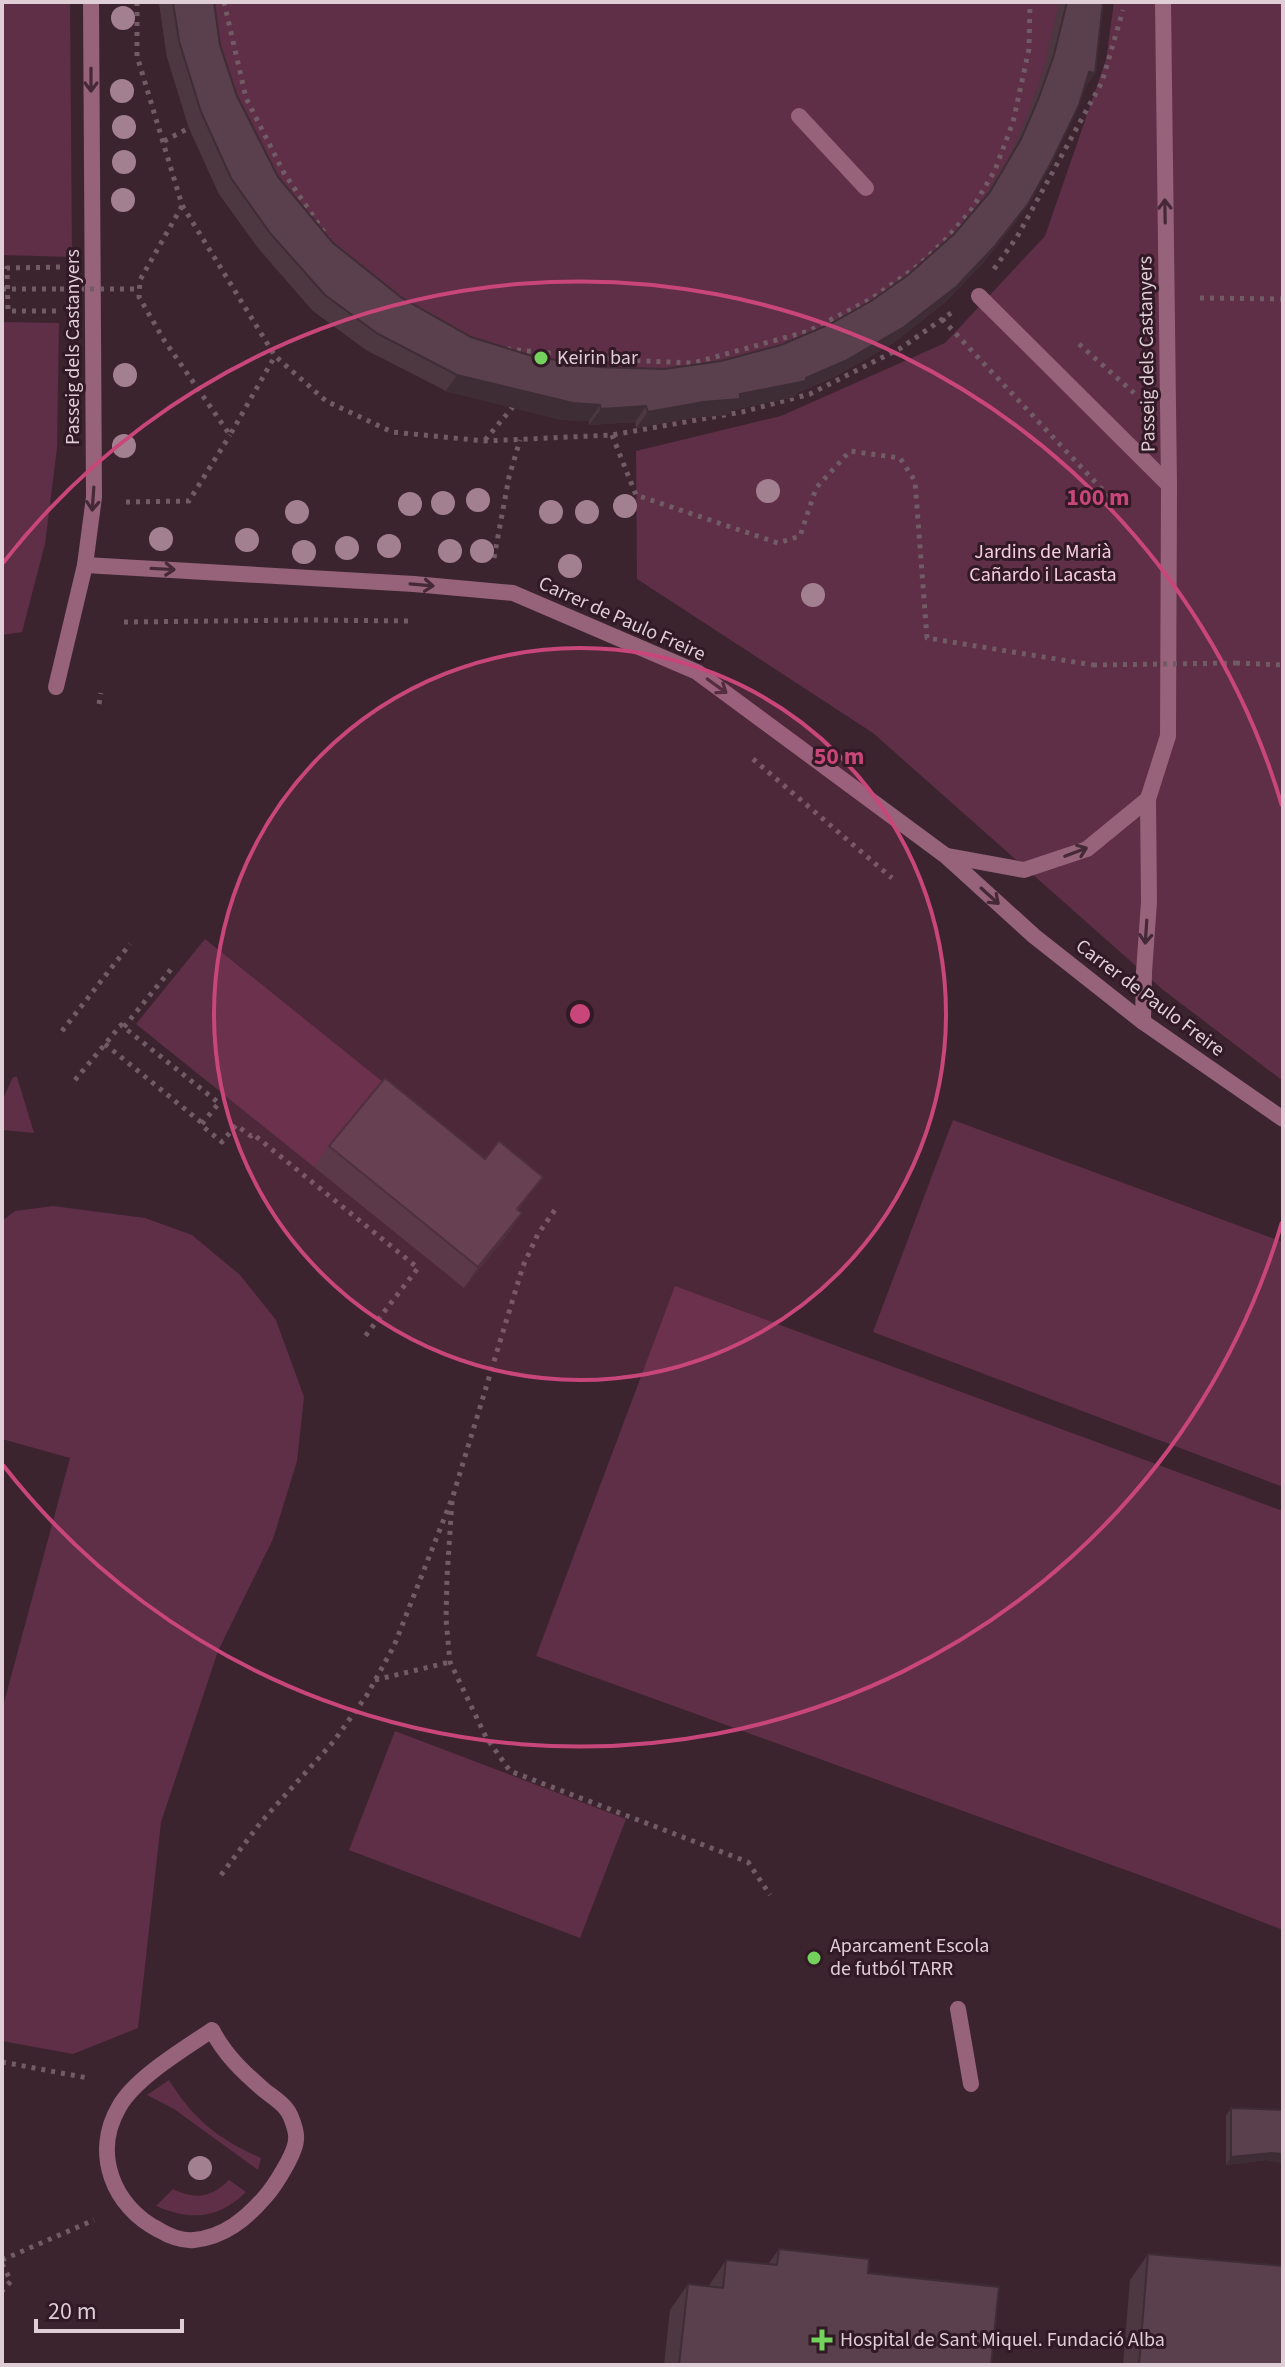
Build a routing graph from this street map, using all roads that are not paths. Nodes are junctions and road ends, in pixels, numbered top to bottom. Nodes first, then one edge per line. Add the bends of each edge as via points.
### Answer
1 (91, 2) edge
2 (1163, 2) edge
3 (799, 116) dead end
4 (866, 188) dead end
5 (979, 296) dead end
6 (1169, 485) junction
7 (85, 565) junction
8 (56, 687) dead end
9 (1148, 799) junction
10 (946, 856) junction
11 (1143, 1022) junction
12 (1283, 1119) edge
13 (958, 2009) dead end
14 (971, 2084) dead end
15 (296, 2139) joint

1 -> 7 street, Passeig dels Castanyers via 94,497
6 -> 2 street, Passeig dels Castanyers
3 - 4 street
5 - 6 street
6 - 9 street, Passeig dels Castanyers via 1168,736
7 - 8 street, Passeig dels Castanyers
7 -> 10 street, Carrer de Paulo Freire via 513,593 697,672
10 -> 9 street via 1024,870 1087,849
9 -> 11 street, Passeig dels Castanyers
10 -> 11 street, Carrer de Paulo Freire via 1034,936
11 - 12 street, Carrer de Paulo Freire
13 - 14 street
15 - 15 street via 272,2189 249,2216 215,2235 191,2240 146,2224 127,2207 110,2176 107,2143 113,2119 131,2091 212,2030 244,2073 287,2110

